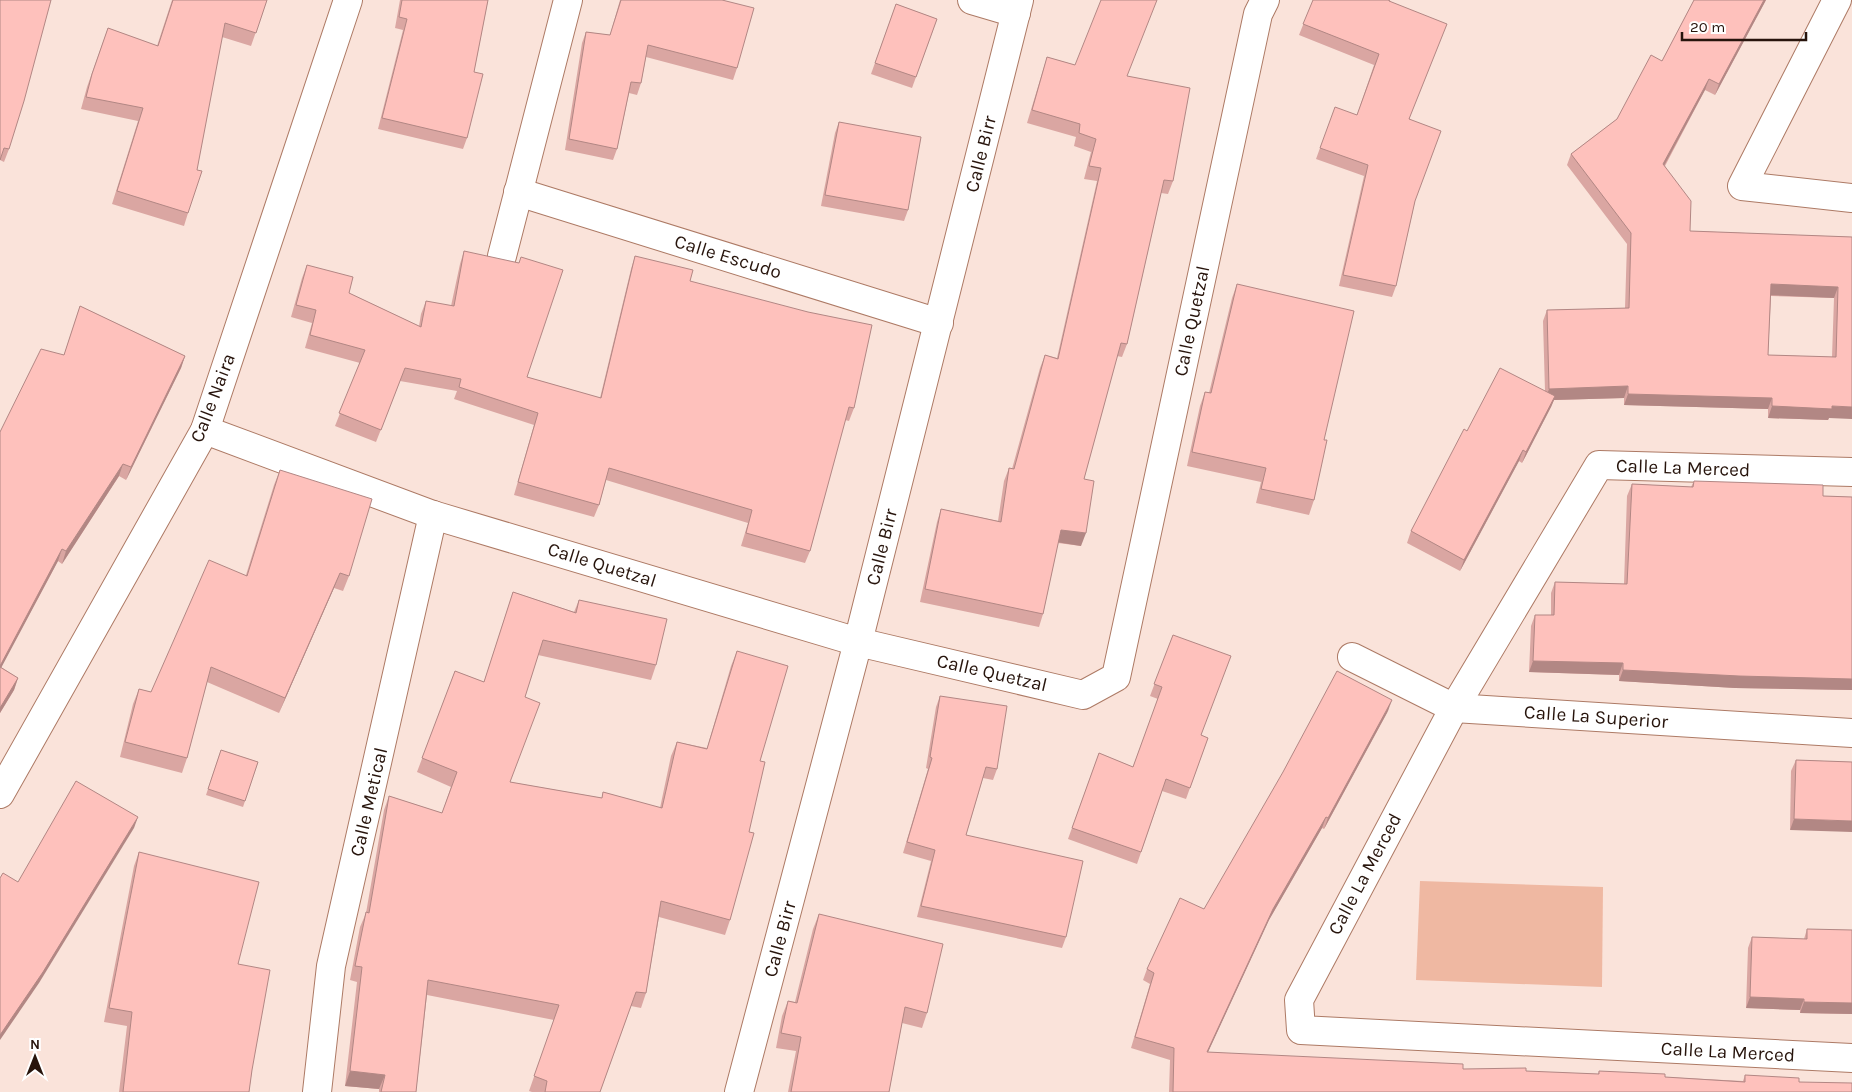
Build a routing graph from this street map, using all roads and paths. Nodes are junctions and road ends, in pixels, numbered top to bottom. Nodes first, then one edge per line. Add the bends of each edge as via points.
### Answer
1 (348, 0) edge
2 (568, 0) edge
3 (972, 0) edge
4 (1265, 0) edge
5 (1837, 0) edge
6 (1017, 6) edge
7 (518, 192) junction
8 (1852, 198) edge
9 (502, 256) dead end
10 (939, 323) junction
11 (205, 430) junction
12 (1852, 472) edge
13 (434, 515) junction
14 (858, 642) junction
15 (1352, 657) dead end
16 (1454, 708) junction
17 (1852, 733) edge
18 (0, 794) edge
19 (1852, 1058) edge
20 (317, 1092) edge
21 (739, 1092) edge

1 - 11 street, Calle Naira
2 - 7 street
3 - 6 street
4 - 14 street, Calle Quetzal via 1258,14 1116,677 1083,695
5 - 8 street via 1742,186
6 - 10 street, Calle Birr
7 - 9 street
7 - 10 street, Calle Escudo
10 - 14 street, Calle Birr
11 - 13 street, Calle Quetzal
11 - 18 street, Calle Naira
12 - 16 street, Calle La Merced via 1599,466
13 - 14 street, Calle Quetzal
13 - 20 street, Calle Metical via 332,966
14 - 21 street, Calle Birr
15 - 16 street, Calle La Superior
16 - 17 street, Calle La Superior
16 - 19 street, Calle La Merced via 1299,1000 1301,1030

